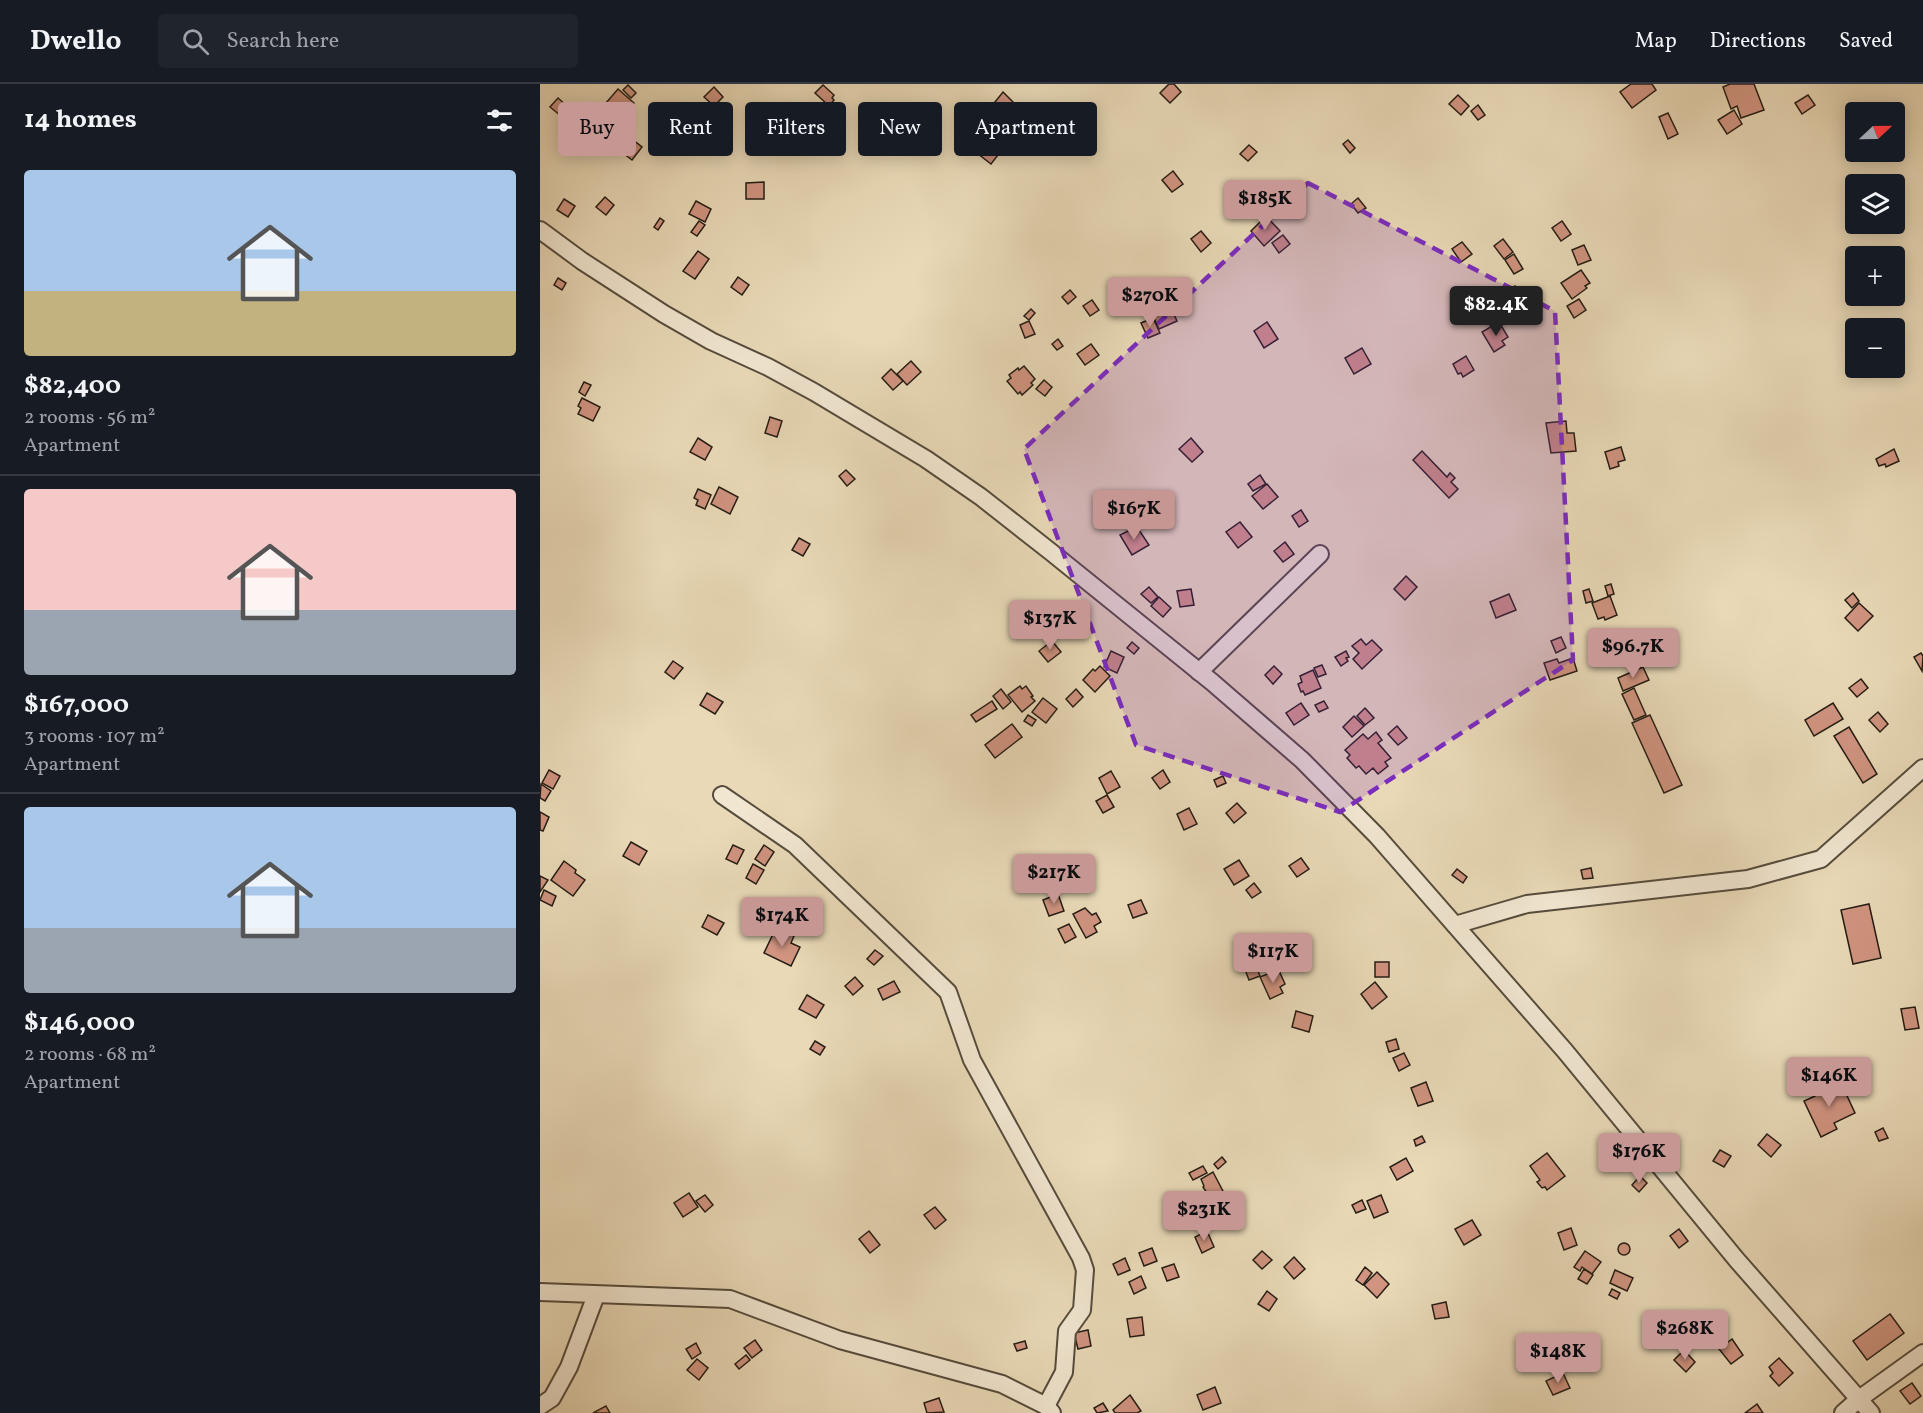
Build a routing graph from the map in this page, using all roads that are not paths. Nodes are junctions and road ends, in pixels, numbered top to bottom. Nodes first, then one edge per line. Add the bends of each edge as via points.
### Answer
1 (540, 230) edge
2 (1320, 554) dead end
3 (1199, 672) junction
4 (1923, 768) edge
5 (722, 795) dead end
6 (1455, 926) junction
7 (540, 1292) edge
8 (596, 1295) junction
9 (1923, 1353) edge
10 (1858, 1399) junction
11 (540, 1406) edge
12 (1049, 1410) edge
13 (1843, 1413) edge
14 (1871, 1413) edge

1 - 3 street via 664,314 814,392 926,459 981,497
2 - 3 street
3 - 6 street via 1302,760 1377,836
4 - 6 street via 1821,859 1748,879 1527,904
5 - 12 street via 795,845 948,992 972,1060 1085,1270 1082,1310 1067,1331 1064,1372
6 - 10 street
7 - 8 street
8 - 11 street via 569,1367 552,1398
8 - 12 street via 730,1299 840,1340 1002,1384
9 - 10 street
10 - 13 street
10 - 14 street

